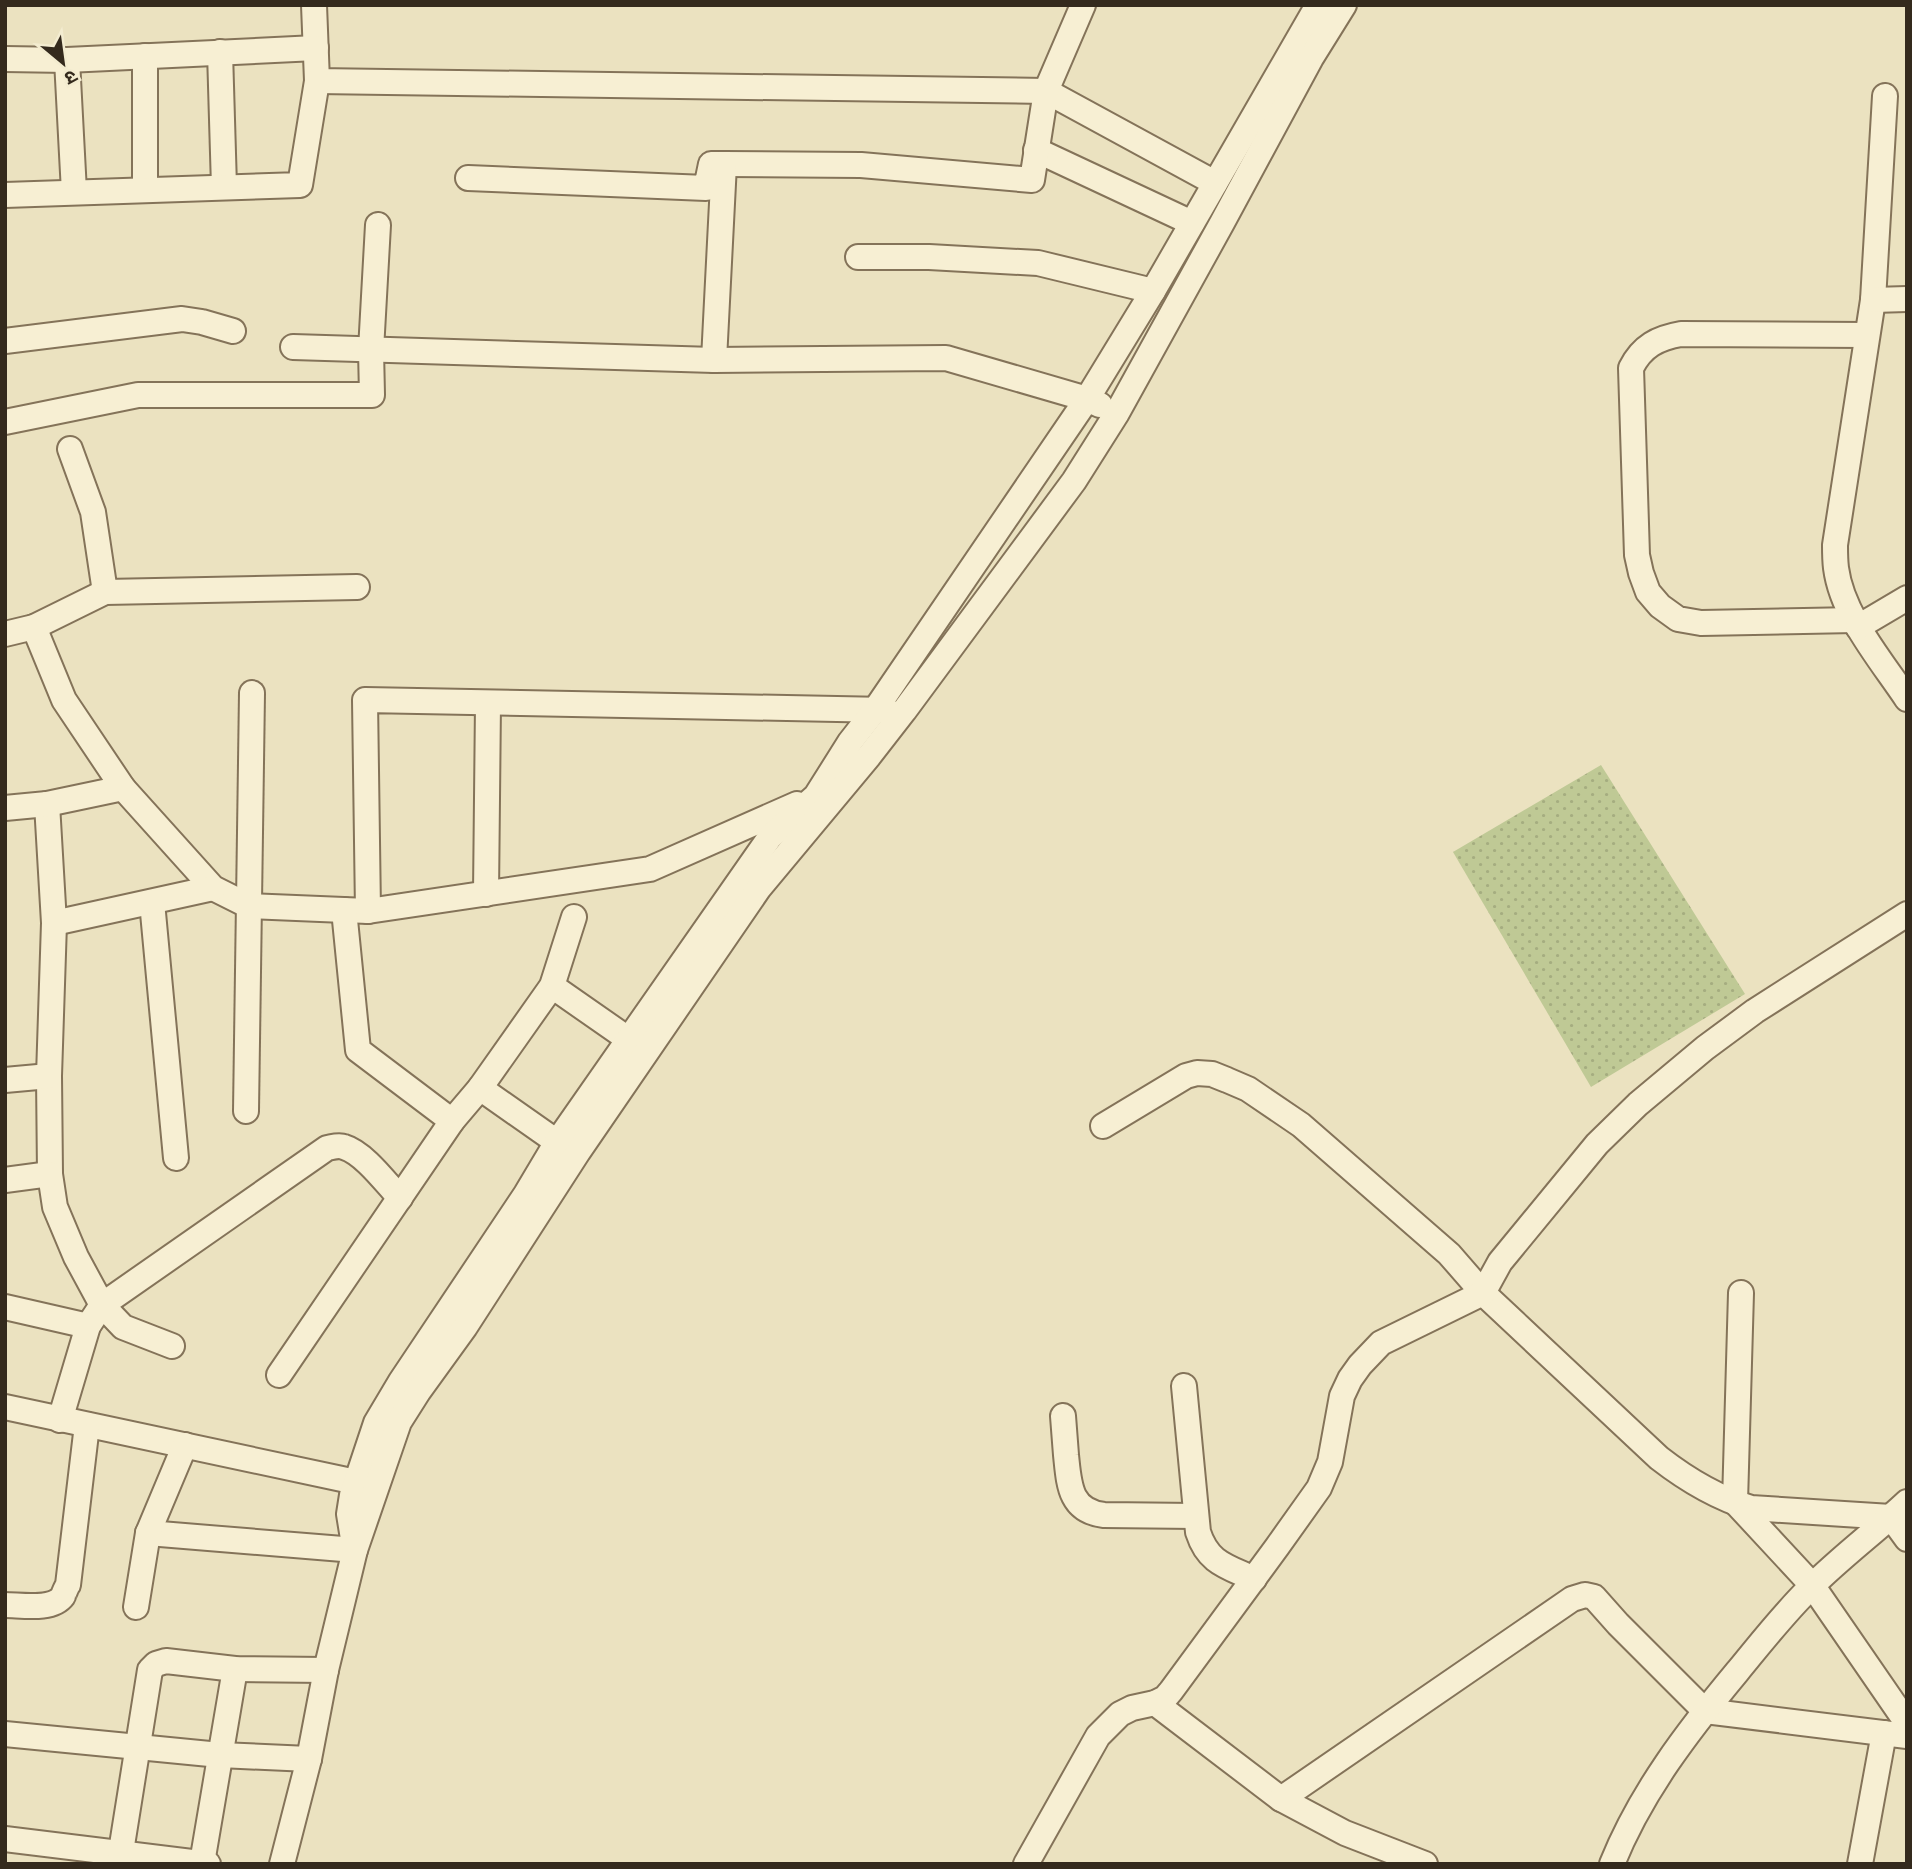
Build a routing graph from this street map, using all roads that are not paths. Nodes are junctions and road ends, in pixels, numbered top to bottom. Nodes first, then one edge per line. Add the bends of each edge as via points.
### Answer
1 (314, 5) edge
2 (1083, 5) edge
3 (1318, 5) edge
4 (1344, 5) edge
5 (316, 48) junction
6 (220, 52) junction
7 (145, 56) junction
8 (5, 59) edge
9 (67, 60) junction
10 (317, 80) junction
11 (1046, 91) junction
12 (1885, 96) dead end
13 (1037, 150) junction
14 (724, 164) junction
15 (468, 178) dead end
16 (1215, 183) junction
17 (224, 187) junction
18 (145, 190) junction
19 (74, 192) junction
20 (5, 195) edge
21 (1192, 223) junction
22 (378, 225) dead end
23 (858, 257) dead end
24 (1153, 291) junction
25 (1907, 299) edge
26 (1873, 300) junction
27 (233, 331) dead end
28 (1867, 335) junction
29 (5, 341) edge
30 (293, 347) dead end
31 (371, 350) junction
32 (714, 360) junction
33 (1087, 399) junction
34 (1117, 412) junction
35 (5, 422) edge
36 (71, 449) dead end
37 (357, 587) dead end
38 (105, 592) junction
39 (1907, 598) edge
40 (1856, 624) junction
41 (34, 627) junction
42 (5, 634) edge
43 (252, 693) dead end
44 (1907, 699) edge
45 (488, 703) junction
46 (875, 710) junction
47 (904, 711) junction
48 (123, 788) junction
49 (823, 799) junction
50 (47, 804) junction
51 (5, 808) edge
52 (214, 888) junction
53 (486, 894) junction
54 (152, 902) junction
55 (249, 906) junction
56 (356, 911) junction
57 (1907, 915) edge
58 (574, 917) dead end
59 (54, 923) junction
60 (552, 986) junction
61 (628, 1039) junction
62 (50, 1076) junction
63 (5, 1080) edge
64 (480, 1088) junction
65 (246, 1111) dead end
66 (452, 1121) junction
67 (1102, 1126) dead end
68 (568, 1147) junction
69 (176, 1157) dead end
70 (50, 1174) junction
71 (5, 1180) edge
72 (400, 1198) junction
73 (1483, 1293) junction
74 (1741, 1293) dead end
75 (102, 1305) junction
76 (5, 1307) edge
77 (88, 1326) junction
78 (172, 1346) dead end
79 (279, 1375) dead end
80 (1184, 1386) dead end
81 (5, 1408) edge
82 (1063, 1416) dead end
83 (391, 1418) junction
84 (60, 1420) junction
85 (87, 1425) junction
86 (184, 1445) junction
87 (356, 1482) junction
88 (1735, 1503) junction
89 (1899, 1509) edge
90 (1196, 1516) junction
91 (148, 1532) junction
92 (1907, 1539) edge
93 (355, 1550) junction
94 (1254, 1579) junction
95 (1812, 1585) junction
96 (5, 1605) edge
97 (136, 1607) dead end
98 (235, 1669) junction
99 (326, 1670) junction
100 (1155, 1703) junction
101 (1705, 1711) junction
102 (1907, 1723) edge
103 (5, 1734) edge
104 (1895, 1735) edge
105 (138, 1747) junction
106 (220, 1755) junction
107 (309, 1759) junction
108 (1281, 1799) junction
109 (5, 1839) edge
110 (49, 1854) edge
111 (120, 1859) edge
112 (202, 1863) edge
113 (208, 1864) edge
114 (282, 1864) edge
115 (1026, 1864) edge
116 (1425, 1864) edge
117 (1612, 1864) edge
118 (1860, 1864) edge

1 - 5 street
2 - 11 street
3 - 16 street
4 - 34 street
5 - 6 street
5 - 10 street
6 - 7 street
6 - 17 street
7 - 9 street
7 - 18 street
8 - 9 street
9 - 19 street
10 - 11 street
10 - 17 street via 300,185
11 - 13 street
11 - 16 street
12 - 26 street
13 - 14 street via 1032,180 861,165
13 - 21 street
14 - 15 street via 711,164 706,188
14 - 32 street
16 - 21 street
17 - 18 street
18 - 19 street
19 - 20 street
21 - 24 street
22 - 31 street
23 - 24 street via 1038,263
24 - 33 street
25 - 26 street
26 - 28 street
27 - 29 street via 182,319
28 - 40 street via 1835,545 1841,589
28 - 40 street via 1681,334 1650,343 1631,368 1637,555 1648,592 1660,606 1678,619 1701,623
30 - 31 street
31 - 32 street
31 - 35 street via 372,395 138,394
32 - 33 street via 946,358
33 - 34 street
33 - 46 street
34 - 47 street via 1074,481
36 - 38 street via 93,512
37 - 38 street
38 - 41 street
39 - 40 street
40 - 44 street
41 - 42 street
41 - 48 street via 64,701
43 - 55 street
45 - 46 street
45 - 53 street
45 - 56 street via 365,700
46 - 47 street
46 - 49 street via 850,742
47 - 49 street via 869,756
48 - 50 street
48 - 52 street
49 - 53 street via 650,869
49 - 61 street via 770,837
49 - 68 street
50 - 51 street
50 - 59 street
52 - 54 street
52 - 55 street
53 - 56 street
54 - 59 street
54 - 69 street
55 - 56 street
55 - 65 street
56 - 66 street via 358,1049
57 - 73 street via 1755,1011 1638,1104 1597,1144 1500,1262
58 - 60 street
59 - 62 street
60 - 61 street
60 - 64 street
61 - 68 street
62 - 63 street
62 - 70 street
64 - 66 street
64 - 68 street
66 - 72 street
67 - 73 street via 1185,1076 1212,1074 1248,1089 1301,1125 1449,1254
68 - 83 street via 465,1327 418,1392
70 - 71 street
70 - 75 street via 55,1207
72 - 75 street via 354,1152 341,1146 327,1148
72 - 79 street
73 - 88 street via 1659,1458
73 - 94 street via 1381,1343 1360,1365 1342,1396 1330,1462 1319,1488
74 - 88 street
75 - 77 street
75 - 78 street via 123,1327
76 - 77 street
77 - 84 street
80 - 90 street
81 - 84 street
82 - 90 street via 1070,1489 1084,1508 1104,1515
83 - 87 street via 376,1423
83 - 93 street
84 - 85 street
85 - 86 street
85 - 96 street via 63,1596 47,1605
86 - 87 street
86 - 91 street
87 - 93 street via 349,1514
88 - 89 street via 1751,1508
88 - 95 street
89 - 92 street
89 - 95 street
90 - 94 street via 1205,1551
91 - 93 street
91 - 97 street
93 - 99 street
94 - 100 street via 1171,1691
95 - 101 street
95 - 102 street
98 - 99 street
98 - 105 street via 166,1661 156,1664 150,1670
98 - 106 street
99 - 107 street
100 - 108 street
100 - 115 street via 1120,1714 1098,1736
101 - 104 street
101 - 108 street via 1594,1597 1585,1595 1572,1599
101 - 117 street via 1642,1801
103 - 105 street
104 - 118 street
105 - 106 street
105 - 111 street
106 - 107 street
106 - 112 street
107 - 114 street
108 - 116 street via 1345,1833
109 - 110 street
110 - 111 street
111 - 112 street
112 - 113 street

